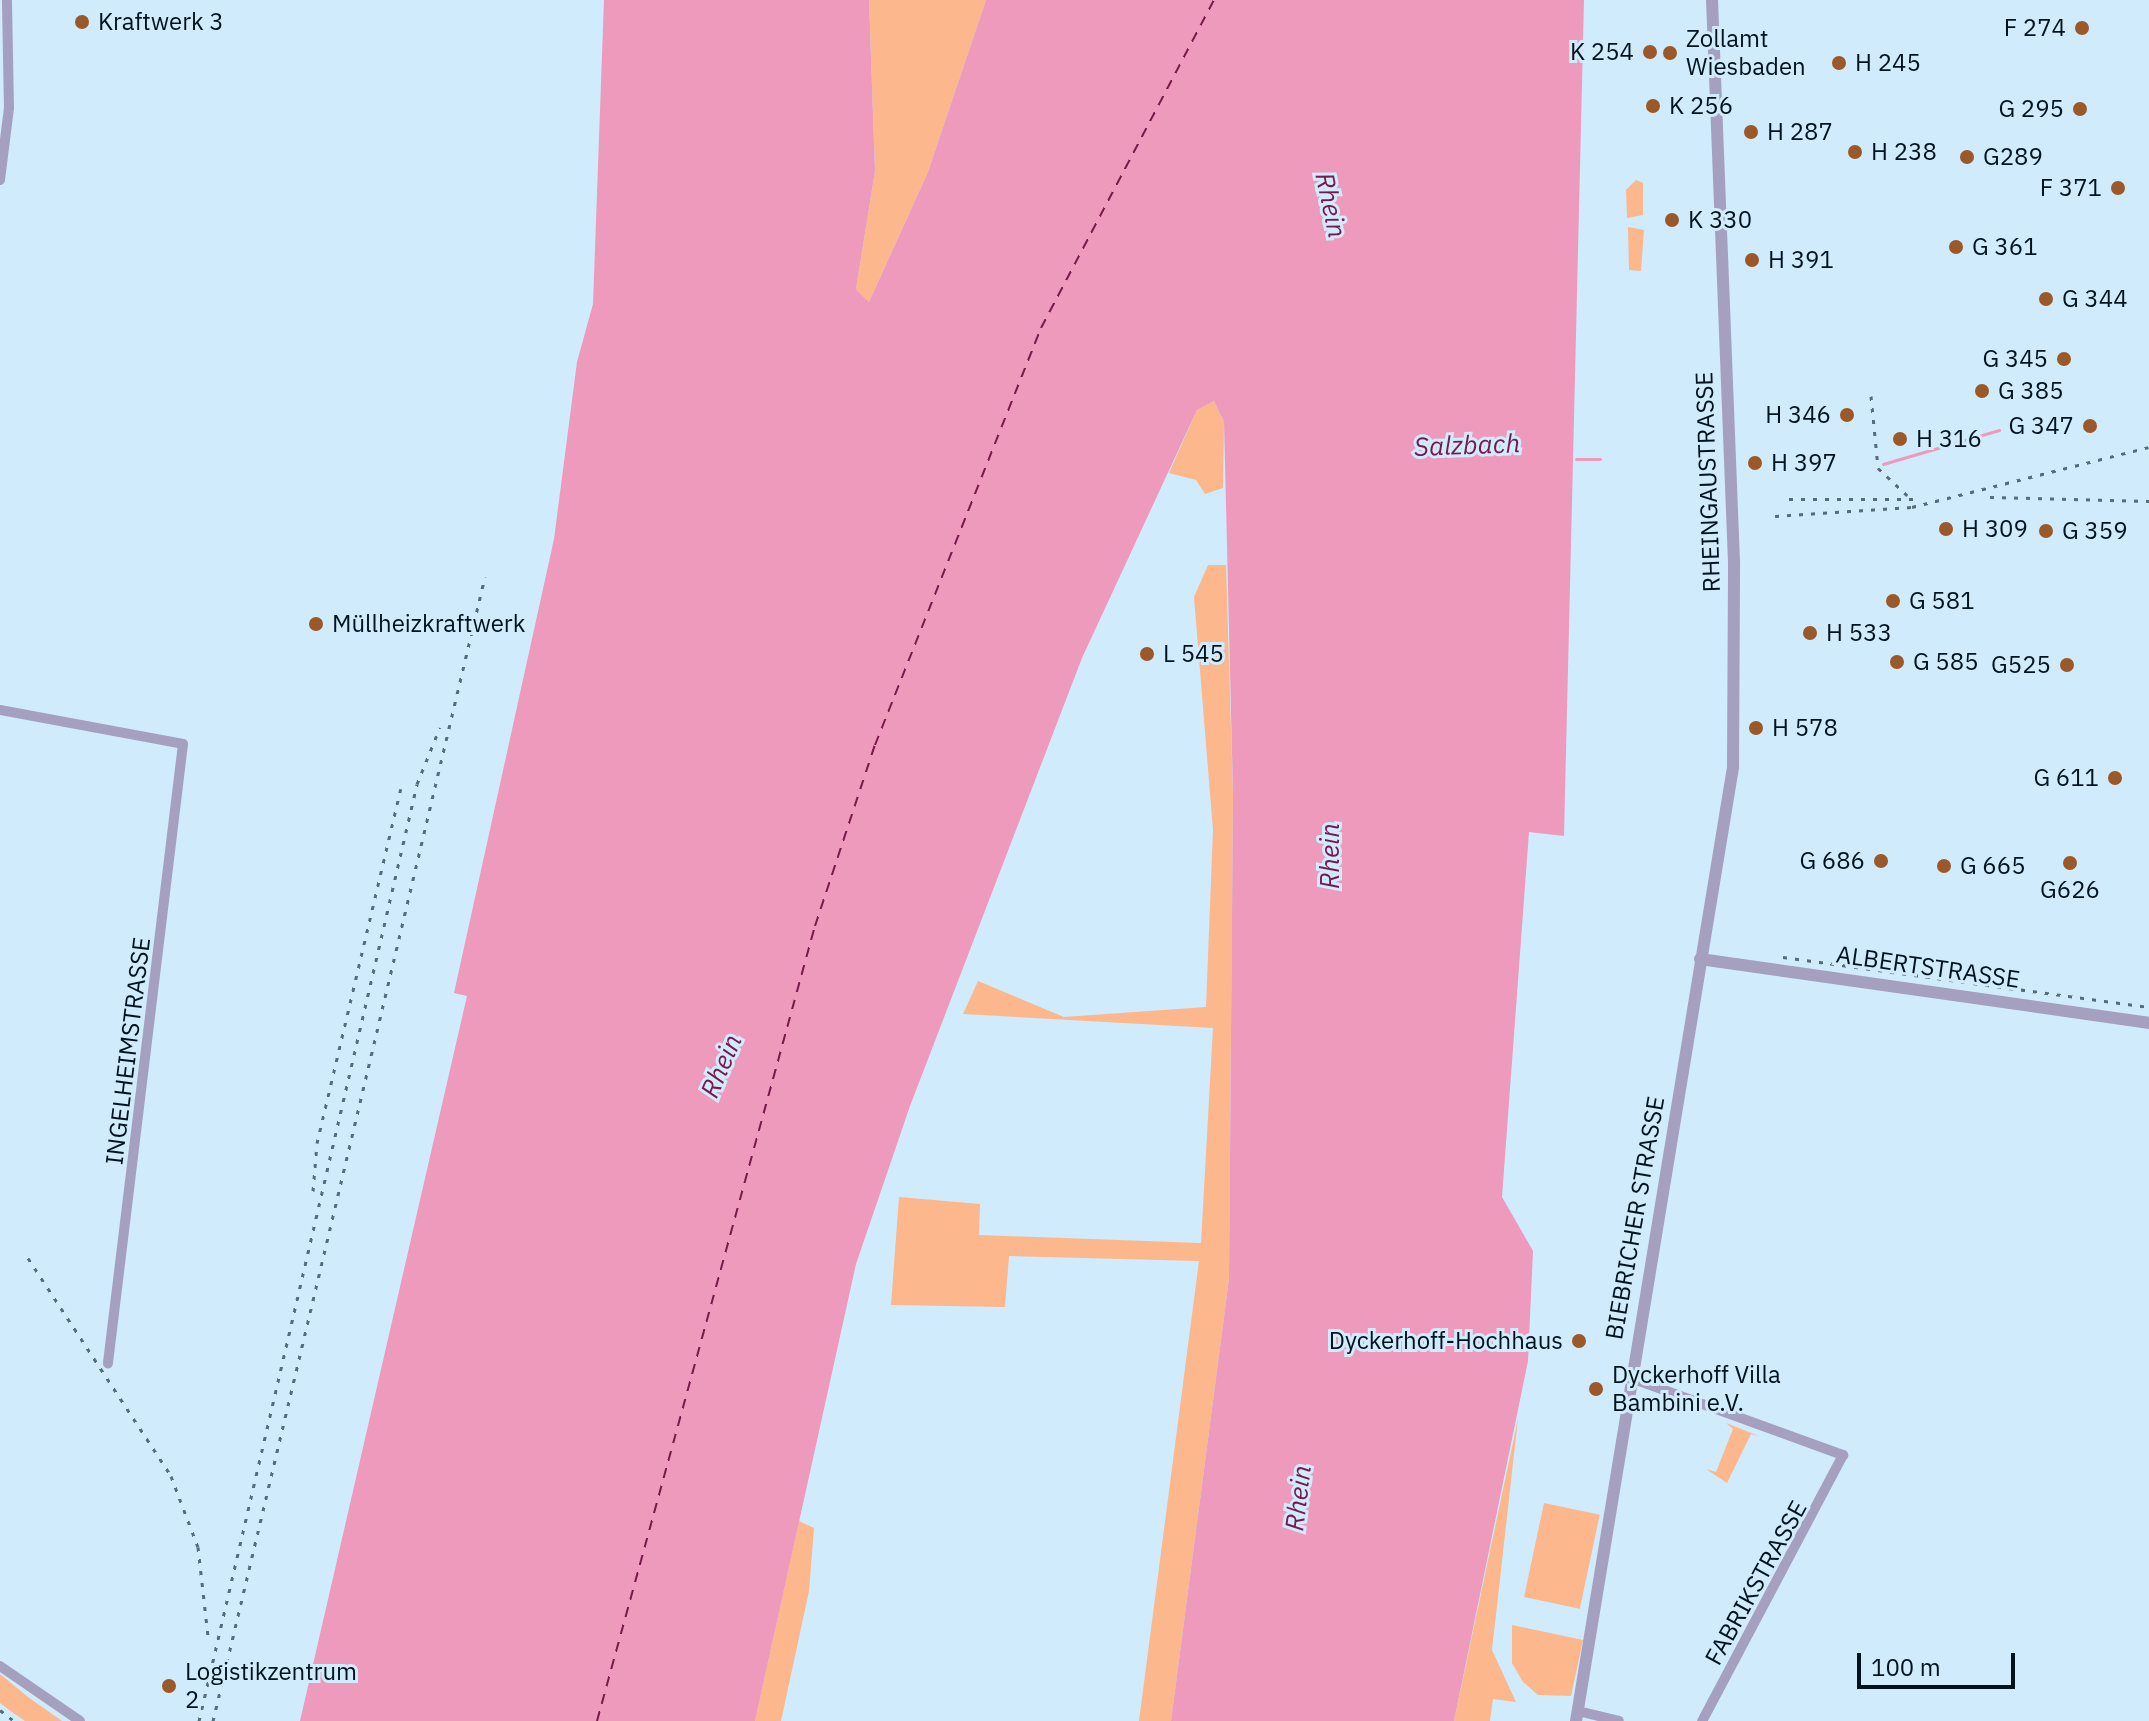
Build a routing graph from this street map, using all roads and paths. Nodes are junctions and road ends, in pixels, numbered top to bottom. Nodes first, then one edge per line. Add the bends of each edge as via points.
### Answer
1 (7, 0) edge
2 (1712, 0) edge
3 (0, 180) edge
4 (0, 710) edge
5 (1700, 959) junction
6 (2149, 1023) edge
7 (108, 1363) dead end
8 (1631, 1378) junction
9 (0, 1666) edge
10 (1577, 1716) edge
11 (80, 1721) edge
12 (1619, 1721) edge
13 (1702, 1721) edge

1 - 3 street
2 - 5 street, RHEINGAUSTRASSE via 1734,562 1733,767
4 - 7 street, INGELHEIMSTRASSE via 183,744
5 - 6 street, ALBERTSTRASSE
5 - 8 street, BIEBRICHER STRASSE
8 - 10 street, BIEBRICHER STRASSE
8 - 13 street, FABRIKSTRASSE via 1843,1455 1844,1465
9 - 11 street
10 - 12 street

